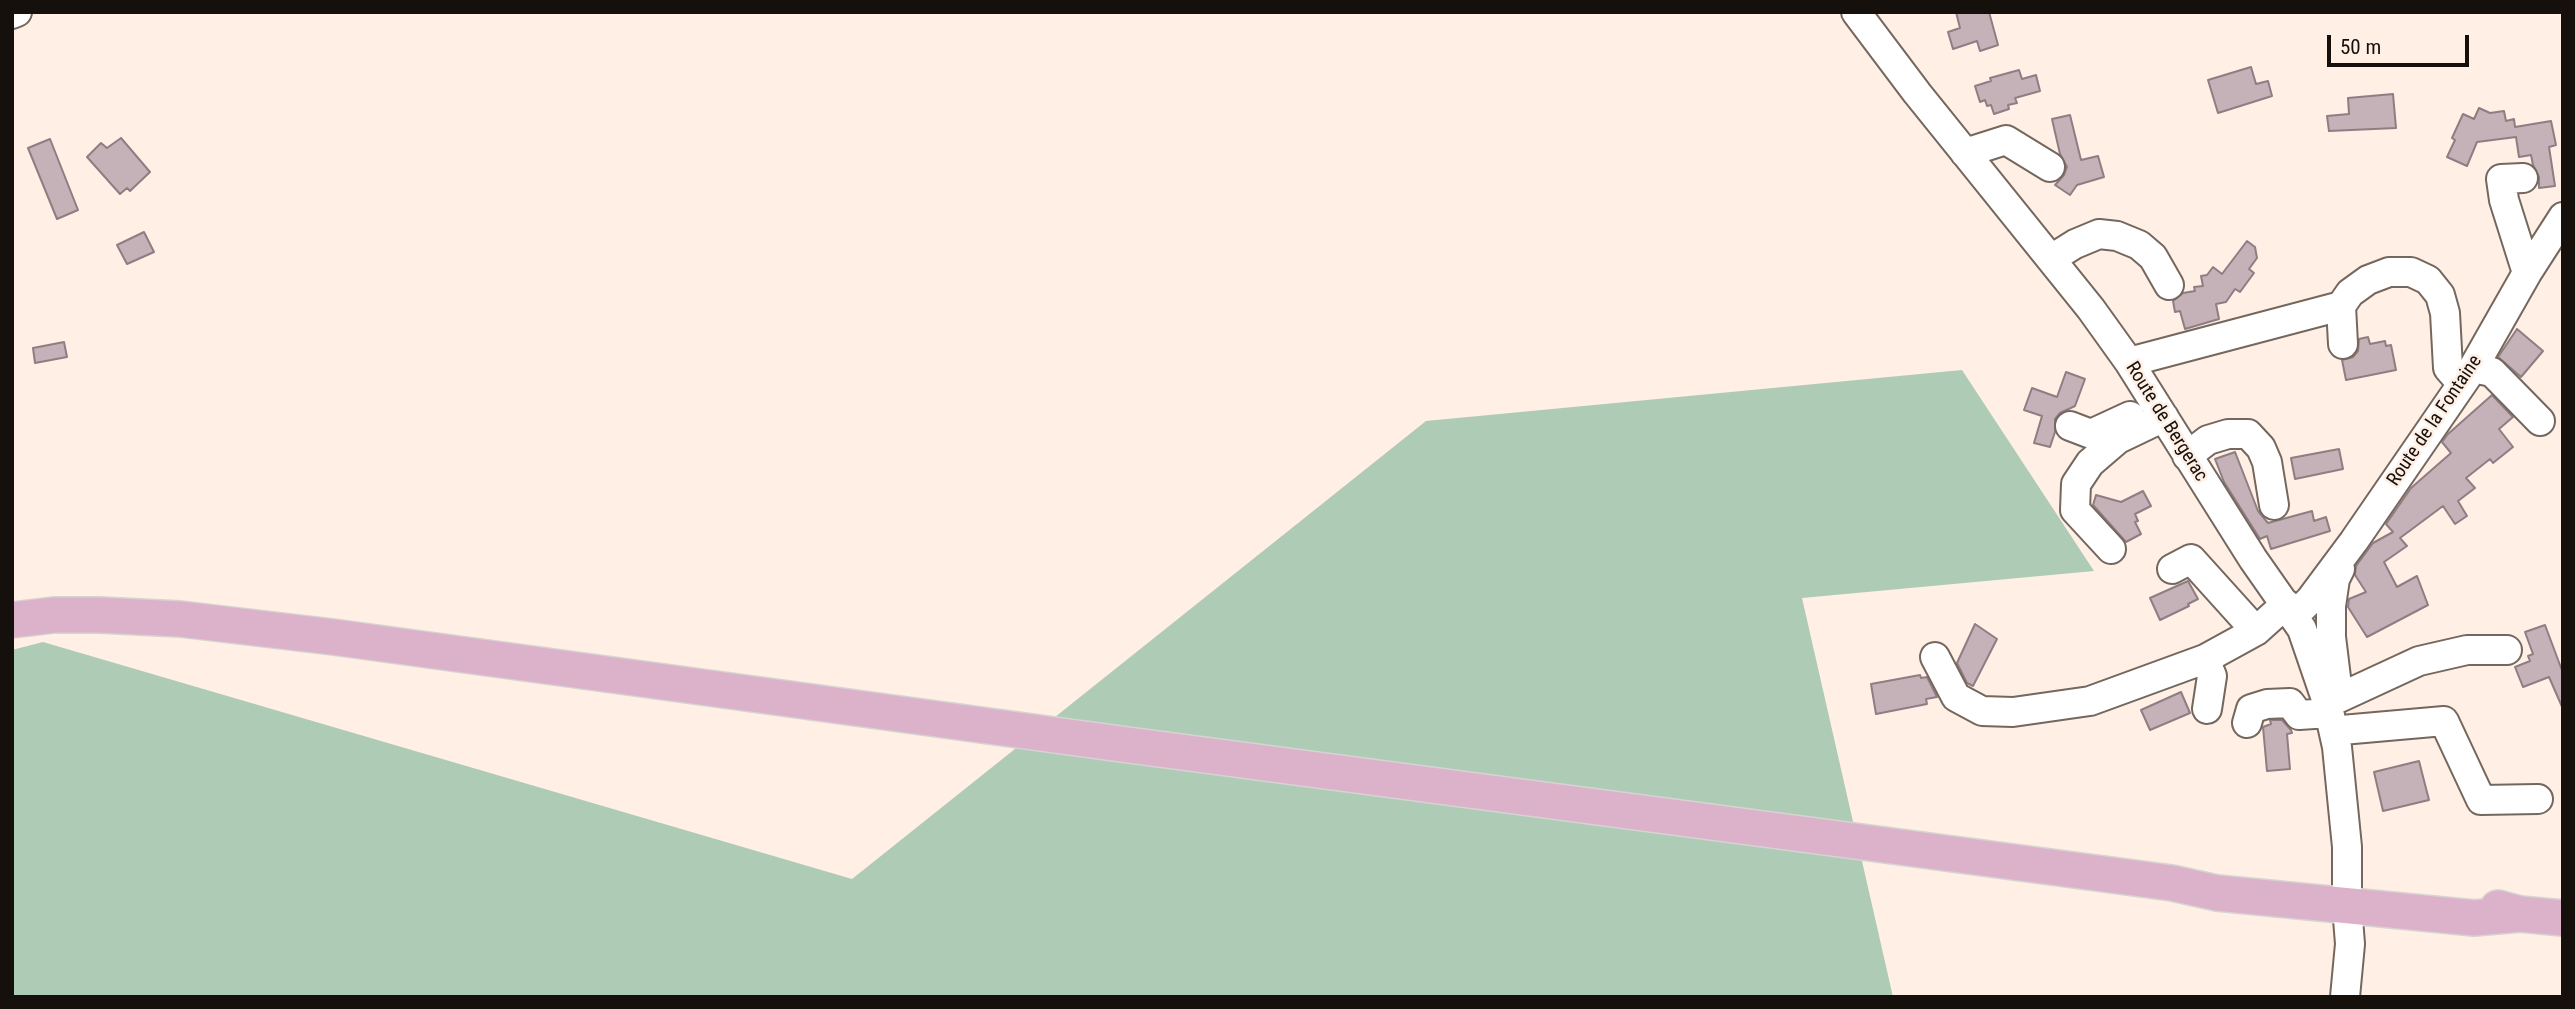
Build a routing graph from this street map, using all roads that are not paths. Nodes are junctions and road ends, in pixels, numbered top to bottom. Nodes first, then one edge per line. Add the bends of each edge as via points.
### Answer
1 (1856, 12) edge
2 (1965, 153) junction
3 (2050, 167) dead end
4 (2523, 178) dead end
5 (2563, 217) edge
6 (2051, 259) junction
7 (2527, 273) junction
8 (2169, 285) dead end
9 (2341, 306) junction
10 (2343, 344) dead end
11 (2129, 362) junction
12 (2468, 376) junction
13 (2160, 410) junction
14 (2540, 421) dead end
15 (2070, 426) dead end
16 (2187, 456) junction
17 (2274, 505) dead end
18 (2354, 541) junction
19 (2111, 549) dead end
20 (2172, 569) dead end
21 (2333, 591) junction
22 (12, 605) edge
23 (54, 615) junction
24 (2294, 616) junction
25 (12, 620) edge
26 (2256, 631) junction
27 (2507, 649) dead end
28 (1935, 657) dead end
29 (2205, 659) junction
30 (2207, 709) dead end
31 (2337, 722) junction
32 (2247, 723) dead end
33 (2538, 799) dead end
34 (2347, 898) junction
35 (2563, 918) edge
36 (2345, 997) edge

1 - 2 street, Route de Bergerac
2 - 3 street via 2006,141
2 - 6 street, Route de Bergerac
4 - 7 street via 2501,179
5 - 7 street, Route de la Fontaine
6 - 8 street via 2099,234 2117,236 2153,257
6 - 11 street, Route de Bergerac
7 - 12 street, Route de la Fontaine
9 - 10 street
9 - 11 street
9 - 12 street via 2368,280 2389,272 2411,272 2428,280 2440,295 2445,313 2448,368
11 - 13 street, Route de Bergerac
12 - 14 street via 2492,372
12 - 18 street, Route de la Fontaine
13 - 15 street via 2091,435
13 - 16 street, Route de Bergerac
13 - 19 street via 2090,463 2076,484 2075,510
16 - 17 street via 2208,440 2248,433 2267,462
16 - 24 street, Route de Bergerac
18 - 21 street
18 - 24 street, Route de la Fontaine
20 - 26 street via 2191,559
21 - 24 street via 2321,617
21 - 31 street
22 - 23 main road
23 - 25 main road
23 - 34 main road via 180,619 333,637 2172,883 2217,877
24 - 26 street
24 - 31 street, Route de Bergerac
26 - 29 street
27 - 31 street via 2467,650 2419,661
28 - 29 street via 1956,697 1982,711 2013,712 2090,701
29 - 30 street via 2212,676
31 - 32 street via 2299,715 2290,703 2251,709
31 - 33 street via 2444,722 2481,800
31 - 34 street, Route de Bergerac
34 - 35 main road via 2475,903
34 - 36 street, Route de Bergerac via 2350,944

